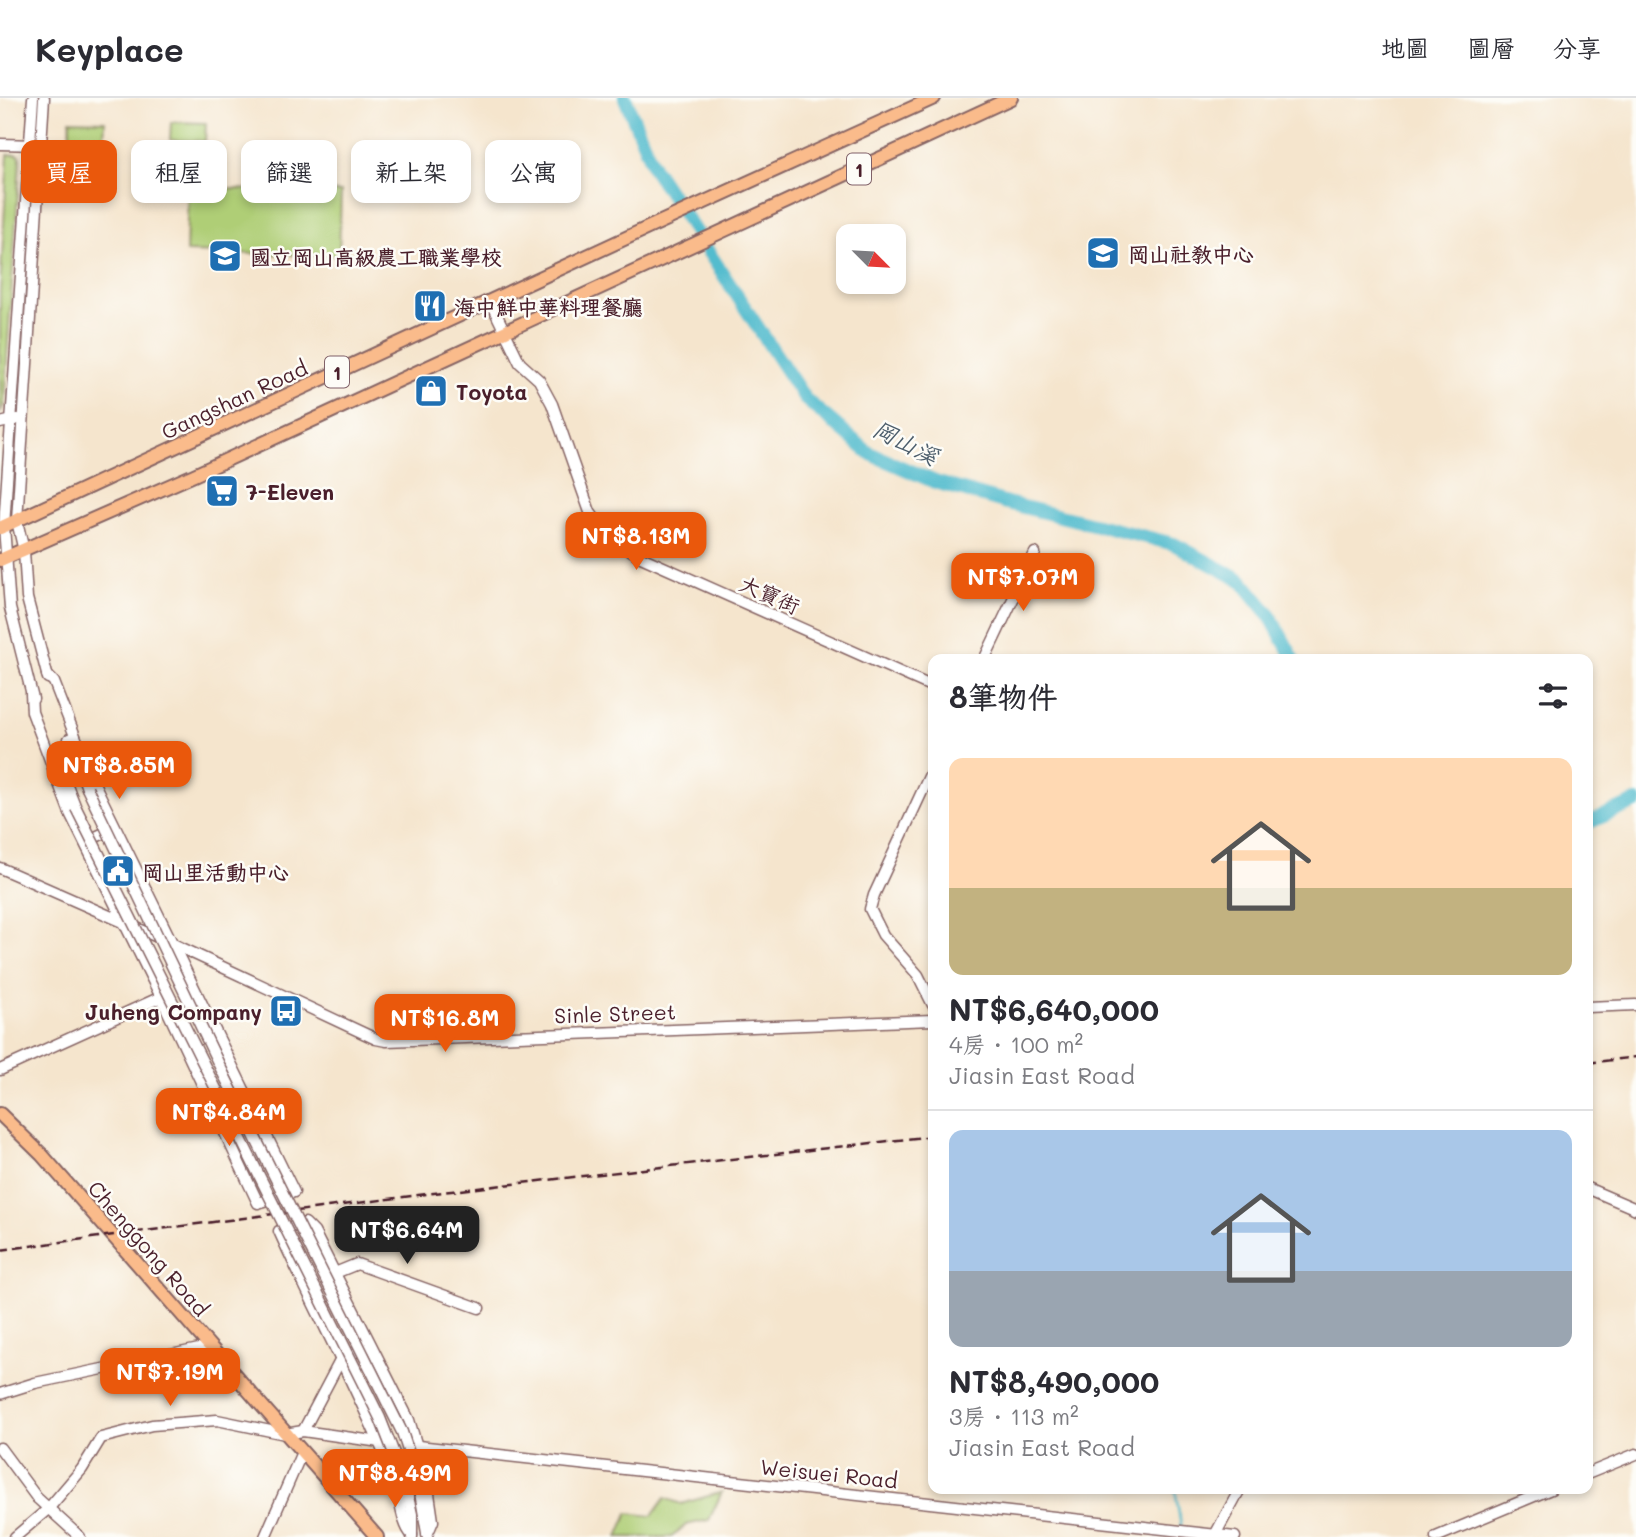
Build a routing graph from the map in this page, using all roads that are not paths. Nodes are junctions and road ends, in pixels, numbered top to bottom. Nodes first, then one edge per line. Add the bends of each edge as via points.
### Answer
1 (33, 98) edge
2 (44, 98) edge
3 (934, 98) edge
4 (1011, 98) edge
5 (35, 140) edge
6 (36, 140) edge
7 (0, 144) edge
8 (21, 145) edge
9 (31, 203) edge
10 (490, 301) junction
11 (504, 332) junction
12 (17, 420) junction
13 (0, 423) edge
14 (17, 521) junction
15 (2, 527) edge
16 (24, 551) junction
17 (1035, 553) dead end
18 (3, 559) edge
19 (987, 654) edge
20 (47, 675) junction
21 (928, 685) edge
22 (31, 694) junction
23 (928, 779) edge
24 (115, 827) junction
25 (85, 842) junction
26 (0, 868) edge
27 (123, 921) junction
28 (171, 943) junction
29 (928, 994) edge
30 (161, 997) junction
31 (1636, 1005) edge
32 (1593, 1007) edge
33 (928, 1020) edge
34 (0, 1070) edge
35 (0, 1114) edge
36 (1593, 1191) edge
37 (1636, 1209) edge
38 (335, 1273) junction
39 (479, 1308) dead end
40 (371, 1345) junction
41 (209, 1347) junction
42 (341, 1359) junction
43 (0, 1394) edge
44 (303, 1431) junction
45 (285, 1434) junction
46 (380, 1442) junction
47 (418, 1446) junction
48 (0, 1448) edge
49 (302, 1452) junction
50 (1636, 1454) edge
51 (1593, 1472) edge
52 (1237, 1494) edge
53 (1539, 1494) edge
54 (48, 1509) junction
55 (1215, 1535) junction
56 (412, 1536) edge
57 (427, 1536) edge
58 (15, 1537) edge
59 (80, 1537) edge
60 (265, 1537) edge
61 (377, 1537) edge
62 (1235, 1537) edge
63 (1436, 1537) edge

1 - 5 street
2 - 6 street
3 - 10 main road, Gangshan Road / 1
4 - 11 main road, 1
7 - 8 street
9 - 12 street
10 - 11 street, 大寶街
10 - 14 main road, Gangshan Road / 1
11 - 16 main road, 1
11 - 21 street, 大寶街 via 520,363 539,380 552,404 590,512 618,543
12 - 13 street
12 - 14 street
12 - 15 street
14 - 15 main road, 1
14 - 16 street
15 - 18 street
16 - 18 main road, 1
16 - 20 street via 27,598
17 - 19 street
18 - 22 street
20 - 24 street via 54,682
20 - 57 street, bridge via 86,788 402,1432 418,1481
22 - 25 street via 32,712
22 - 56 street, bridge via 76,807 380,1418 404,1479
23 - 29 street via 870,909 883,935 918,975
24 - 25 street
24 - 28 street
25 - 27 street
26 - 27 street, Sinle Street
27 - 28 street, Sinle Street
27 - 30 street
28 - 30 street via 294,1192 258,1203
28 - 33 street, Sinle Street via 376,1040
30 - 34 street
31 - 32 street
35 - 41 main road, Chenggong Road via 42,1155
36 - 37 street
38 - 39 street via 357,1264
38 - 40 street
38 - 42 street via 305,1223 279,1231
40 - 42 street
40 - 47 street
41 - 43 street
41 - 45 main road, Chenggong Road
42 - 44 street
42 - 46 street
44 - 45 street
44 - 46 street
45 - 49 main road, Chenggong Road
45 - 54 street via 217,1420 152,1425 101,1438
46 - 56 street via 399,1489 405,1529
47 - 55 street, Weisuei Road
47 - 57 street via 433,1521
48 - 54 street
49 - 60 street
49 - 61 main road, Chenggong Road
50 - 51 street
52 - 55 street
53 - 63 street
54 - 58 street
54 - 59 street
55 - 62 street, Weisuei Road

